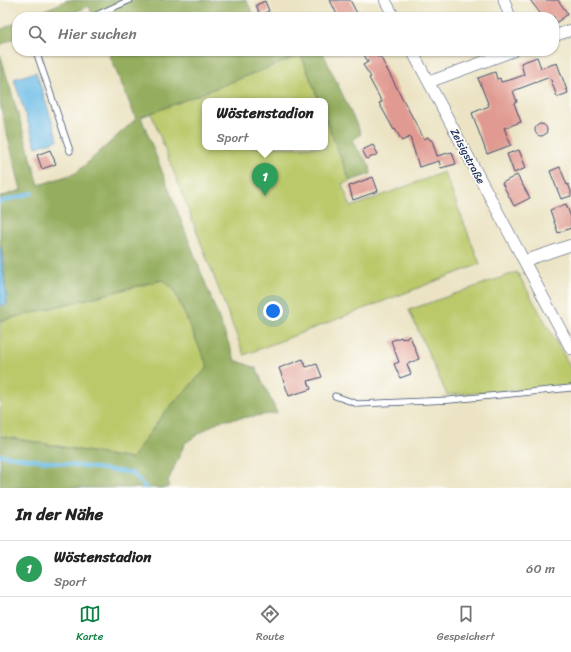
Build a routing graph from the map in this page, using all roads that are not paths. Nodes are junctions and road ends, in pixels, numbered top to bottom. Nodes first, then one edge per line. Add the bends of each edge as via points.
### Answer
1 (130, 0) edge
2 (385, 0) edge
3 (504, 0) edge
4 (103, 12) edge
5 (391, 12) edge
6 (508, 12) edge
7 (571, 30) edge
8 (559, 34) edge
9 (38, 56) edge
10 (415, 56) edge
11 (499, 56) edge
12 (429, 82) junction
13 (70, 150) dead end
14 (571, 245) edge
15 (524, 261) junction
16 (571, 349) edge
17 (571, 388) edge
18 (335, 396) dead end

1 - 4 lane
2 - 5 street
3 - 6 street
7 - 8 street
9 - 13 lane
10 - 12 street, Zeisigstraße
11 - 12 street
12 - 15 street, Zeisigstraße
14 - 15 street
15 - 16 street, Zeisigstraße
17 - 18 lane via 450,400 358,404

